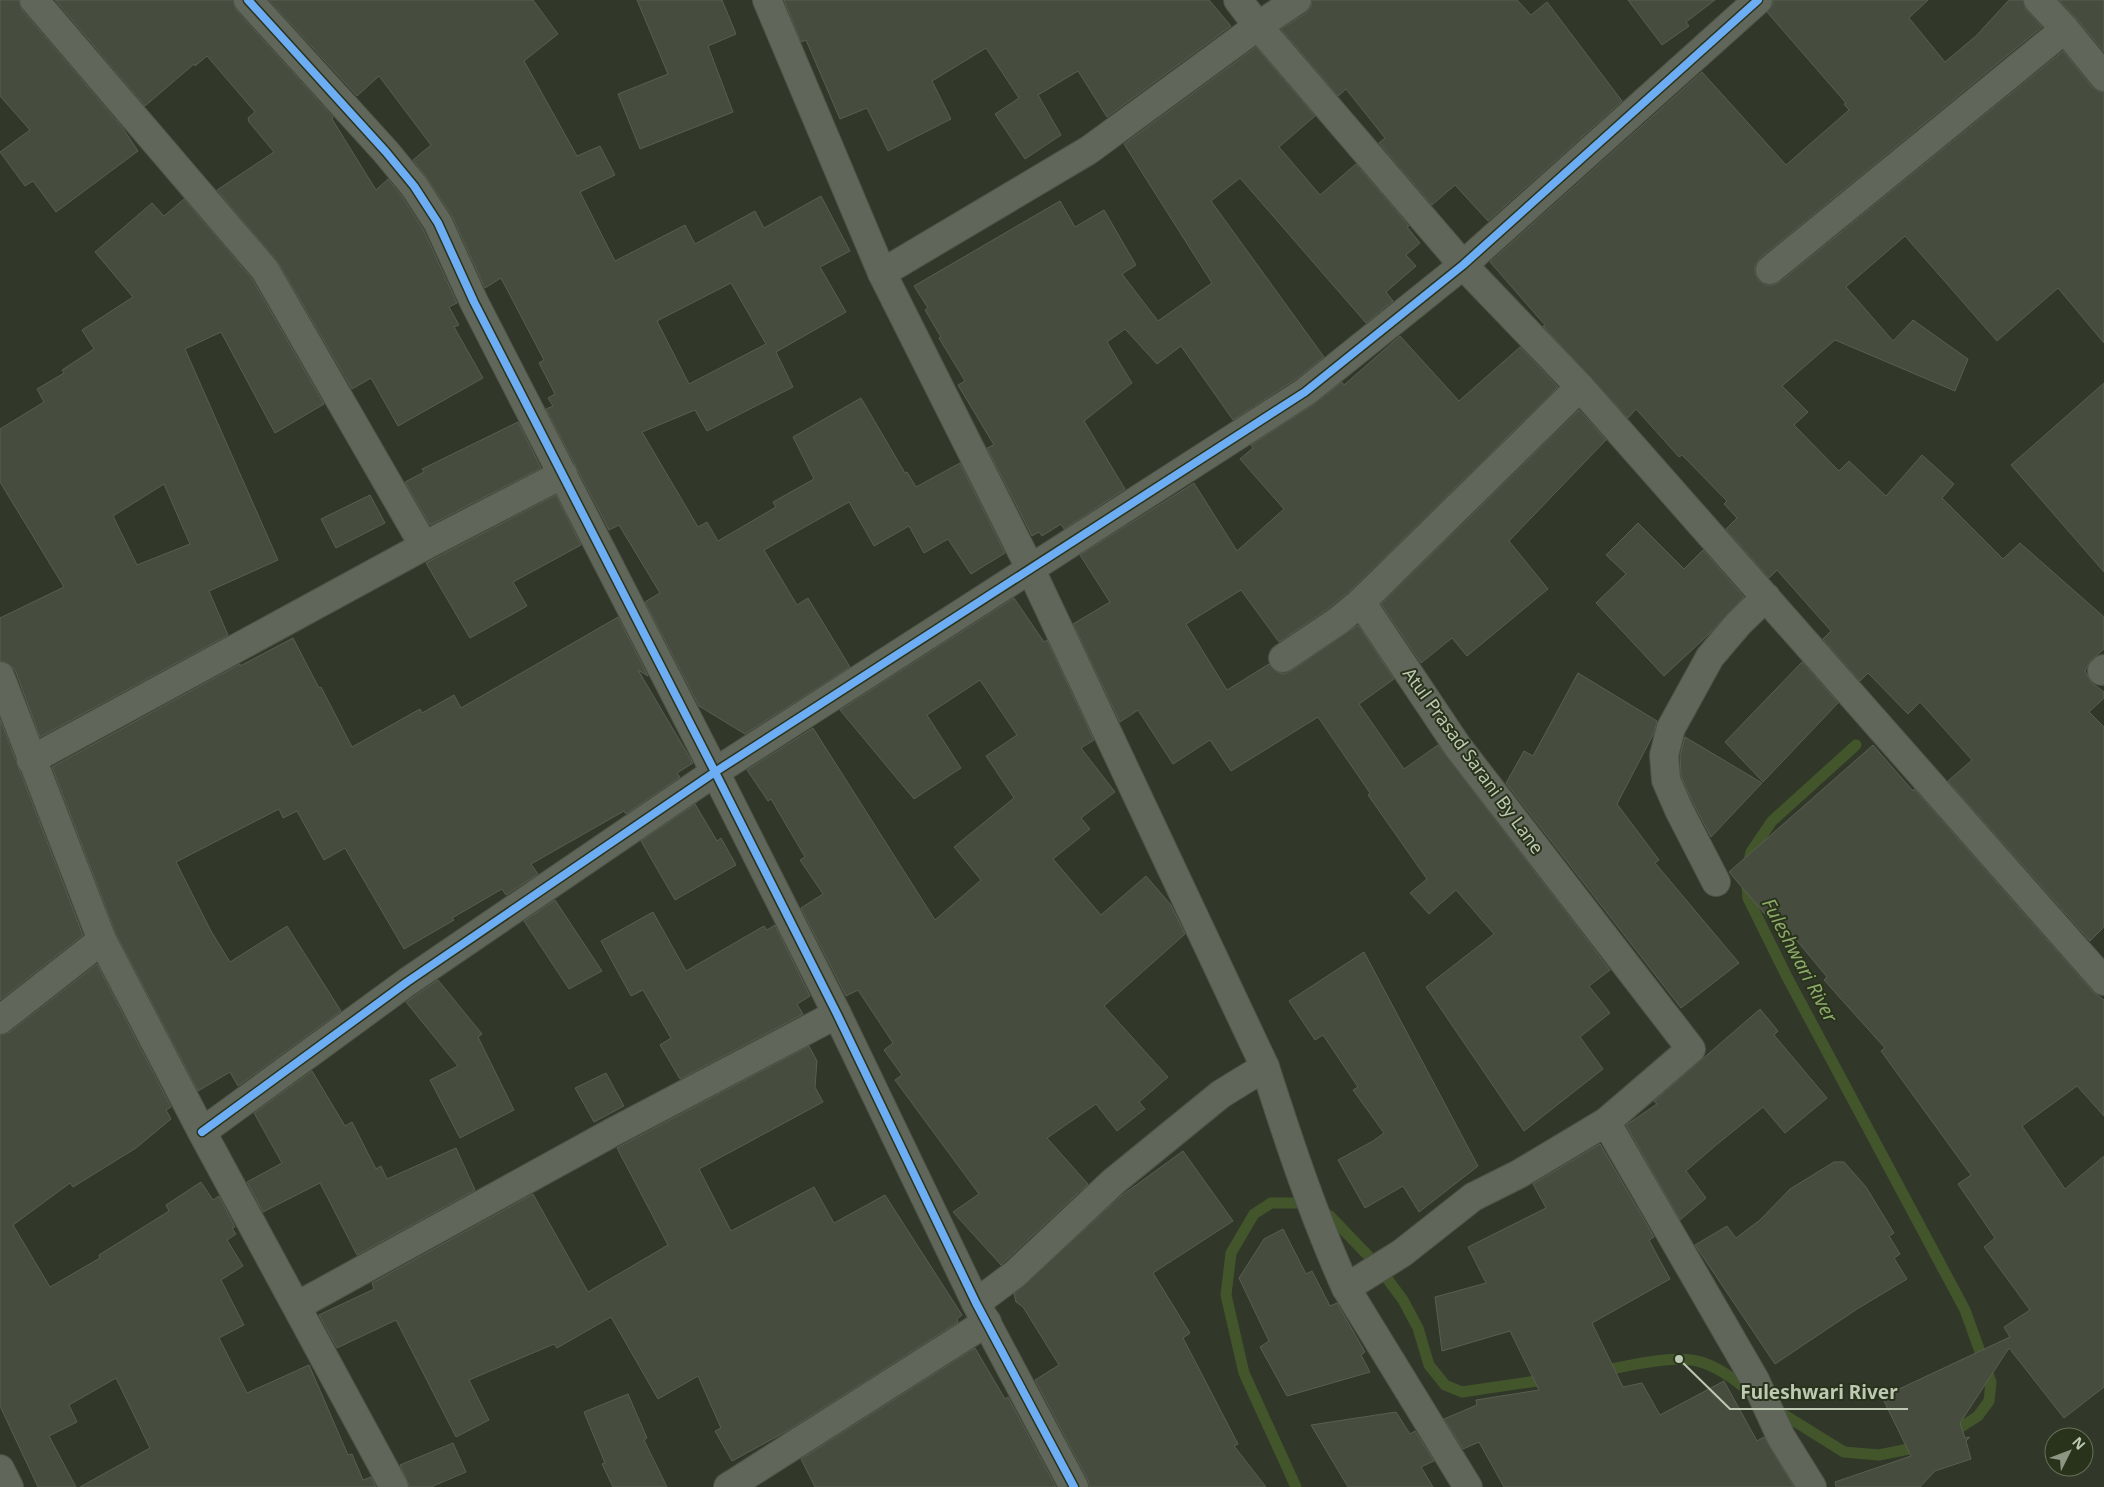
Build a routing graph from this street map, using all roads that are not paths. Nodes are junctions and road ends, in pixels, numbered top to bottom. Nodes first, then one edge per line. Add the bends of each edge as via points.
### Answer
1 (34, 0) edge
2 (248, 0) edge
3 (767, 0) edge
4 (1238, 0) edge
5 (1297, 0) edge
6 (1758, 0) edge
7 (2038, 0) edge
8 (1258, 26) junction
9 (2065, 29) junction
10 (2104, 77) edge
11 (1463, 265) junction
12 (1770, 270) dead end
13 (882, 273) junction
14 (1580, 387) junction
15 (563, 474) junction
16 (424, 546) junction
17 (1030, 568) junction
18 (1766, 597) junction
19 (1361, 602) junction
20 (1283, 658) dead end
21 (0, 676) edge
22 (31, 760) junction
23 (715, 772) junction
24 (1716, 882) dead end
25 (102, 940) junction
26 (2104, 981) edge
27 (837, 1014) junction
28 (0, 1020) edge
29 (1265, 1067) junction
30 (1606, 1122) junction
31 (202, 1132) junction
32 (1346, 1288) junction
33 (296, 1306) junction
34 (981, 1313) junction
35 (0, 1469) edge
36 (9, 1487) edge
37 (394, 1487) edge
38 (728, 1487) edge
39 (1074, 1487) edge
40 (1468, 1487) edge
41 (1812, 1487) edge

1 - 16 street via 265,270
2 - 15 street via 386,152 424,201
3 - 13 street
4 - 8 street
5 - 8 street
6 - 11 street
7 - 9 street
8 - 11 street
8 - 13 street via 1090,150
9 - 10 street
9 - 12 street
11 - 14 street
11 - 17 street via 1305,392
13 - 17 street
14 - 18 street
14 - 19 street
15 - 16 street
15 - 23 street
16 - 22 street
17 - 23 street
17 - 29 street
18 - 24 street via 1738,623 1710,657 1671,728 1664,755 1666,780
18 - 26 street
19 - 20 street
19 - 30 street, Atul Prasad Sarani By Lane via 1458,747 1691,1049
21 - 22 street
22 - 25 street
23 - 27 street
23 - 31 street via 407,982
25 - 28 street
25 - 31 street
27 - 33 street via 613,1132
27 - 34 street
29 - 32 street
29 - 34 street via 1221,1094 1113,1182 1015,1274
30 - 32 street via 1520,1174 1473,1197 1402,1253
30 - 41 street via 1755,1380 1781,1436
31 - 33 street
32 - 40 street
33 - 37 street
34 - 38 street
34 - 39 street
35 - 36 street

